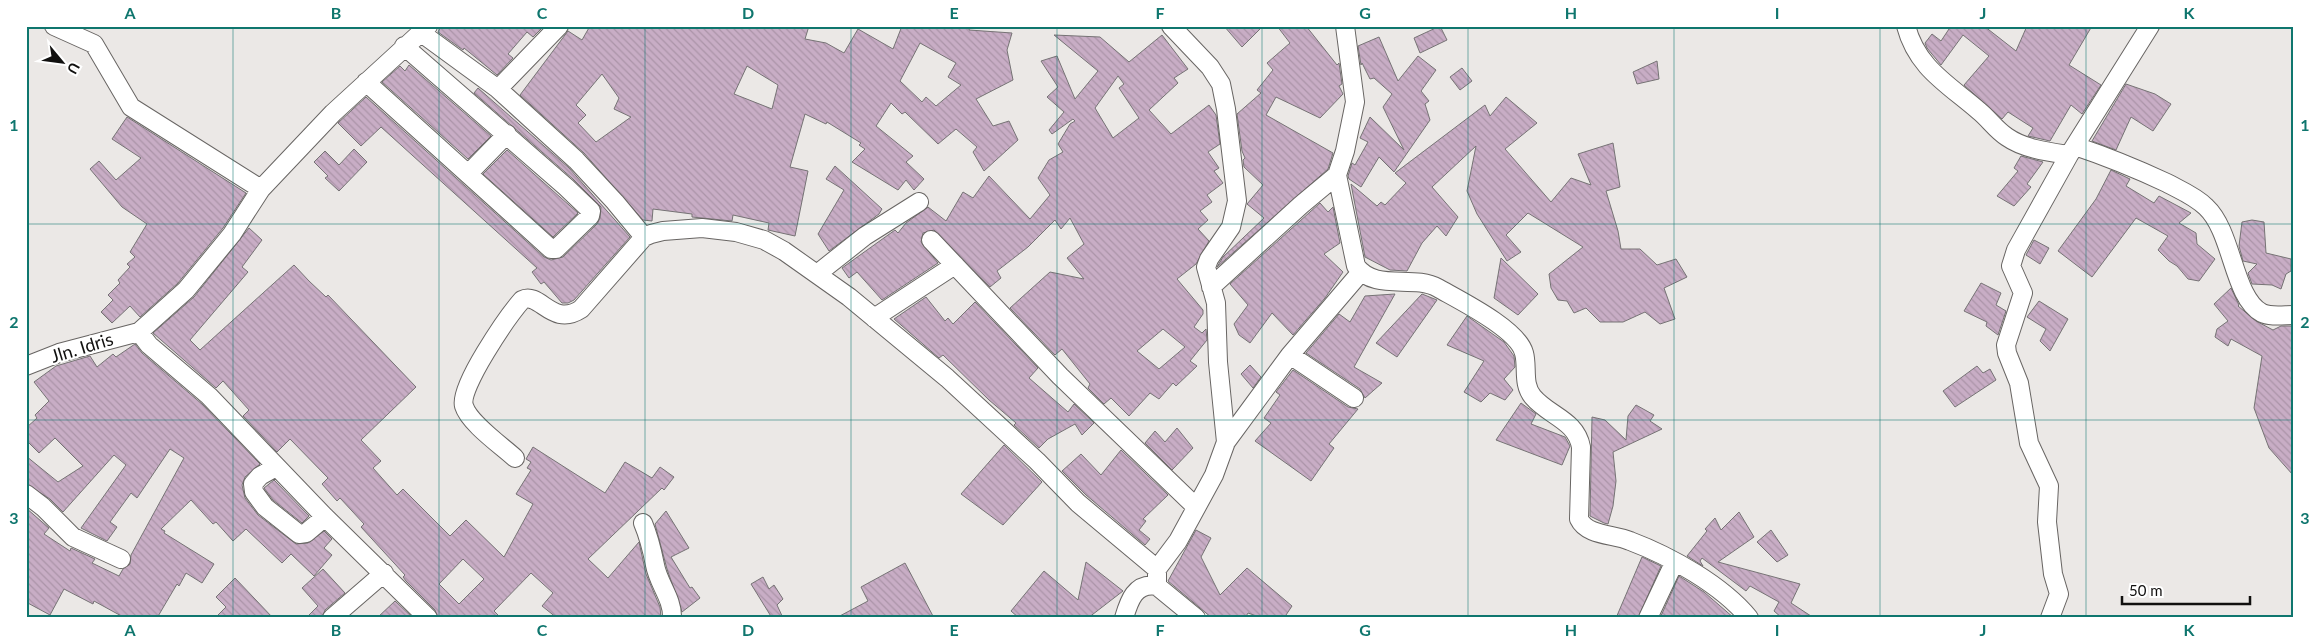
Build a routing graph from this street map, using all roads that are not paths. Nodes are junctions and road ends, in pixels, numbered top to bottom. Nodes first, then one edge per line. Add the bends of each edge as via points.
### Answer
1 (54, 26) edge
2 (559, 26) edge
3 (1171, 26) edge
4 (1345, 26) edge
5 (1906, 26) edge
6 (2150, 26) edge
7 (424, 29) edge
8 (404, 46) junction
9 (366, 82) junction
10 (498, 89) junction
11 (507, 134) junction
12 (2072, 151) junction
13 (469, 173) junction
14 (1337, 175) junction
15 (261, 189) junction
16 (919, 202) dead end
17 (644, 237) junction
18 (931, 240) dead end
19 (955, 265) junction
20 (1361, 272) junction
21 (817, 274) junction
22 (1210, 287) junction
23 (2293, 316) edge
24 (874, 318) junction
25 (139, 332) junction
26 (1290, 355) junction
27 (26, 366) edge
28 (1354, 398) dead end
29 (1226, 442) junction
30 (515, 458) dead end
31 (276, 467) junction
32 (26, 494) edge
33 (1196, 507) junction
34 (325, 517) junction
35 (642, 523) dead end
36 (121, 559) dead end
37 (1674, 563) junction
38 (384, 573) junction
39 (1157, 578) junction
40 (332, 618) edge
41 (428, 618) edge
42 (672, 618) edge
43 (1124, 618) edge
44 (1196, 618) edge
45 (1648, 618) edge
46 (1749, 618) edge
47 (2050, 618) edge

1 - 15 street via 94,44 131,106
2 - 10 street
3 - 22 street via 1210,67 1220,84 1226,109 1236,214 1207,263
4 - 14 street via 1355,102
5 - 12 street via 1910,43 1924,65 2006,137 2035,148
6 - 12 street
7 - 8 street
7 - 10 street
8 - 9 street
8 - 11 street
9 - 13 street
9 - 15 street via 332,113
10 - 17 street via 576,160
11 - 13 street
11 - 13 street via 591,211 590,216 553,250
12 - 23 street via 2122,161 2188,194 2206,207 2220,225 2244,294 2252,305 2264,314
12 - 47 street via 2013,259 2012,271 2023,293 2006,345 2019,383 2026,432 2049,486 2047,522 2053,574 2059,594
14 - 20 street via 1356,266
14 - 22 street
15 - 25 street via 232,234 186,290
16 - 21 street via 866,236
17 - 21 street via 663,230 702,228 736,232 764,240
17 - 30 street via 573,314 558,315 532,299 522,300 469,380 463,400 468,415
18 - 19 street
19 - 24 street
19 - 33 street via 1060,376
20 - 26 street
20 - 37 street via 1373,279 1414,281 1436,286 1516,338 1525,354 1527,386 1531,394 1568,423 1579,437 1579,519 1583,526 1630,540
21 - 24 street
22 - 29 street via 1216,303
24 - 39 street via 947,378
25 - 27 street, Jln. Idris via 59,353
25 - 31 street via 209,396
26 - 28 street
26 - 29 street
29 - 33 street via 1218,467
31 - 34 street
31 - 34 street via 253,484 254,492 265,507 299,534 306,533
32 - 36 street via 43,506 73,537
33 - 39 street
34 - 38 street
35 - 42 street via 650,538
37 - 45 street
37 - 46 street via 1725,592
38 - 40 street
38 - 41 street
39 - 43 street via 1152,585 1138,589 1131,596
39 - 44 street

